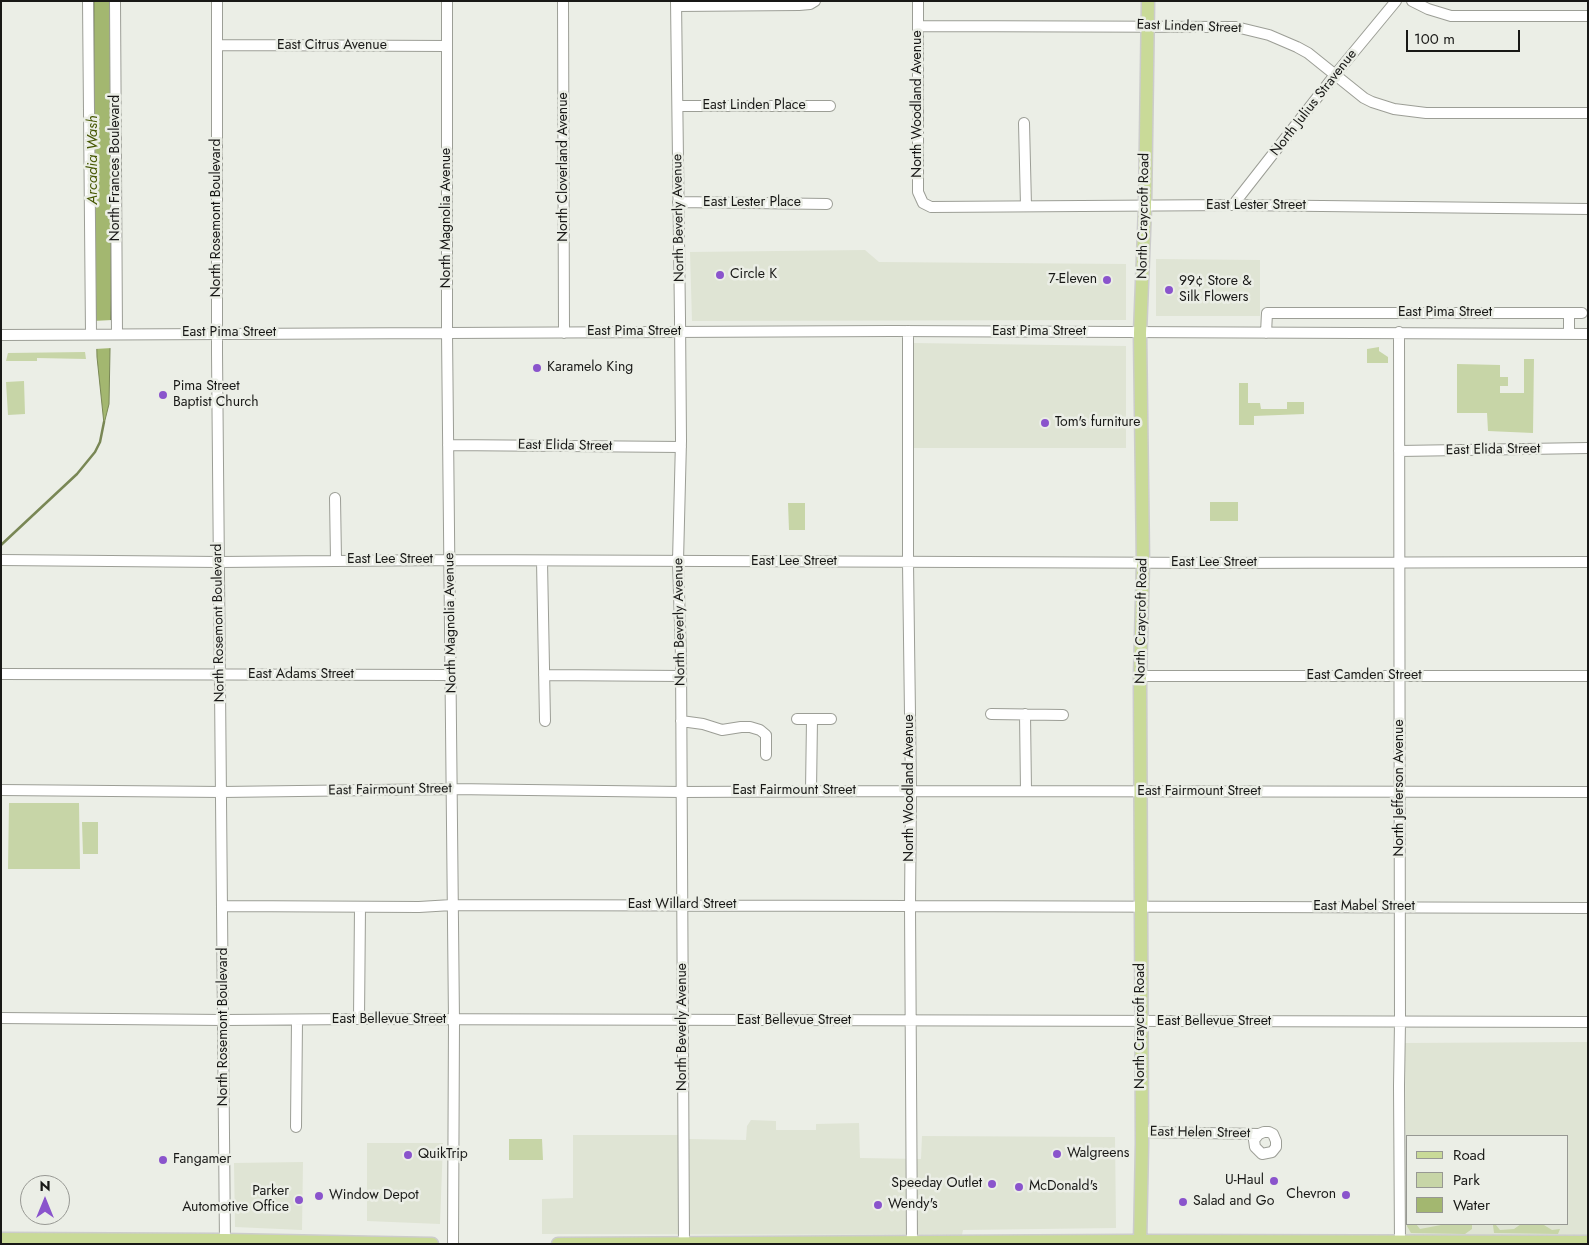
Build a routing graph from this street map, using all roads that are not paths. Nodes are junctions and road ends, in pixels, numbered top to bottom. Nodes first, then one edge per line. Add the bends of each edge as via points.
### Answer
1 (88, 1) edge
2 (116, 1) edge
3 (217, 1) edge
4 (447, 1) edge
5 (563, 1) edge
6 (815, 1) edge
7 (918, 1) edge
8 (1148, 1) edge
9 (1396, 1) edge
10 (1412, 1) edge
11 (676, 4) edge
12 (1588, 16) edge
13 (1147, 25) junction
14 (918, 26) junction
15 (217, 45) junction
16 (447, 46) junction
17 (1335, 75) junction
18 (678, 106) junction
19 (830, 106) dead end
20 (1588, 113) edge
21 (1024, 123) dead end
22 (678, 202) junction
23 (827, 204) dead end
24 (922, 205) joint
25 (1026, 206) junction
26 (1234, 206) junction
27 (1145, 207) junction
28 (1588, 209) edge
29 (1569, 313) junction
30 (1582, 313) dead end
31 (908, 331) junction
32 (680, 332) junction
33 (1399, 332) junction
34 (216, 333) junction
35 (447, 333) junction
36 (564, 333) junction
37 (1140, 333) junction
38 (1266, 333) junction
39 (93, 334) junction
40 (116, 334) junction
41 (1569, 334) junction
42 (1588, 334) edge
43 (1, 335) edge
44 (448, 445) junction
45 (681, 447) junction
46 (1588, 448) edge
47 (1399, 451) junction
48 (335, 498) dead end
49 (1, 560) edge
50 (336, 560) junction
51 (450, 560) junction
52 (542, 561) junction
53 (678, 561) junction
54 (219, 562) junction
55 (1400, 562) junction
56 (1588, 562) edge
57 (908, 563) junction
58 (1143, 563) junction
59 (1, 674) edge
60 (220, 675) junction
61 (452, 675) junction
62 (544, 675) junction
63 (681, 676) junction
64 (1140, 676) junction
65 (1400, 676) junction
66 (1588, 676) edge
67 (991, 714) dead end
68 (1025, 714) junction
69 (1063, 715) dead end
70 (797, 719) dead end
71 (812, 719) junction
72 (831, 719) dead end
73 (545, 721) dead end
74 (681, 721) junction
75 (766, 755) dead end
76 (452, 789) junction
77 (1, 790) edge
78 (911, 790) junction
79 (811, 791) junction
80 (1026, 791) junction
81 (222, 792) junction
82 (681, 792) junction
83 (1141, 792) junction
84 (1400, 792) junction
85 (1588, 792) edge
86 (452, 905) junction
87 (683, 905) junction
88 (223, 906) junction
89 (360, 906) junction
90 (910, 906) junction
91 (1141, 907) junction
92 (1399, 908) junction
93 (1588, 908) edge
94 (1, 1018) edge
95 (359, 1019) junction
96 (224, 1020) junction
97 (297, 1020) junction
98 (454, 1020) junction
99 (683, 1021) junction
100 (911, 1021) junction
101 (1142, 1022) junction
102 (1400, 1022) junction
103 (1588, 1022) edge
104 (296, 1127) dead end
105 (1142, 1132) junction
106 (1259, 1134) dead end
107 (1, 1240) edge
108 (225, 1242) edge
109 (1588, 1242) edge
110 (912, 1243) edge
111 (1141, 1243) edge
112 (1400, 1243) edge
113 (432, 1244) edge
114 (453, 1244) edge
115 (558, 1244) edge
116 (684, 1244) edge

1 - 39 street, North Frances Boulevard
2 - 40 street, North Frances Boulevard
3 - 15 street, North Rosemont Boulevard
4 - 16 street, North Magnolia Avenue
5 - 36 street, North Cloverland Avenue
6 - 11 street via 799,5
7 - 14 street, North Woodland Avenue
8 - 13 main road, North Craycroft Road
9 - 17 street, North Julius Stravenue
10 - 12 street via 1451,16
11 - 18 street, North Beverly Avenue
13 - 14 street, East Linden Street
13 - 17 street, East Linden Street via 1216,26 1269,35 1308,53
13 - 27 main road, North Craycroft Road
14 - 24 street, North Woodland Avenue via 918,192
15 - 16 street, East Citrus Avenue
15 - 34 street, North Rosemont Boulevard
16 - 35 street, North Magnolia Avenue
17 - 20 street, East Linden Street via 1372,102 1412,112
17 - 26 street, North Julius Stravenue
18 - 19 street, East Linden Place
18 - 22 street, North Beverly Avenue
21 - 25 street
22 - 23 street, East Lester Place
22 - 32 street, North Beverly Avenue
24 - 25 street, East Lester Street
25 - 27 street, East Lester Street
26 - 27 street, East Lester Street
26 - 28 street, East Lester Street
27 - 37 main road, North Craycroft Road
29 - 30 street, East Pima Street
29 - 38 street, East Pima Street via 1267,313
29 - 41 street
31 - 32 street, East Pima Street
31 - 37 street, East Pima Street
31 - 57 street, North Woodland Avenue
32 - 36 street, East Pima Street
32 - 45 street, North Beverly Avenue
33 - 38 street, East Pima Street
33 - 41 street, East Pima Street
33 - 47 street, North Jefferson Avenue
34 - 35 street, East Pima Street
34 - 40 street, East Pima Street
34 - 54 street, North Rosemont Boulevard
35 - 36 street, East Pima Street
35 - 44 street, North Magnolia Avenue
37 - 38 street, East Pima Street
37 - 58 main road, North Craycroft Road
39 - 40 street, East Pima Street
39 - 43 street, East Pima Street
41 - 42 street, East Pima Street
44 - 45 street, East Elida Street
44 - 51 street, North Magnolia Avenue
45 - 53 street, North Beverly Avenue
46 - 47 street, East Elida Street
47 - 55 street, North Jefferson Avenue
48 - 50 street
49 - 54 street, East Lee Street
50 - 51 street, East Lee Street
50 - 54 street, East Lee Street
51 - 52 street, East Lee Street
51 - 61 street, North Magnolia Avenue
52 - 53 street, East Lee Street
52 - 62 street
53 - 57 street, East Lee Street
53 - 63 street, North Beverly Avenue
54 - 60 street, North Rosemont Boulevard
55 - 56 street, East Lee Street
55 - 58 street, East Lee Street
55 - 65 street, North Jefferson Avenue
57 - 58 street, East Lee Street
57 - 78 street, North Woodland Avenue
58 - 64 main road, North Craycroft Road
59 - 60 street, East Adams Street
60 - 61 street, East Adams Street
60 - 81 street, North Rosemont Boulevard
61 - 76 street, North Magnolia Avenue
62 - 63 street
62 - 73 street
63 - 74 street, North Beverly Avenue
64 - 65 street, East Camden Street
64 - 83 main road, North Craycroft Road
65 - 66 street, East Camden Street
65 - 84 street, North Jefferson Avenue
67 - 68 street
68 - 69 street
68 - 80 street
70 - 71 street
71 - 72 street
71 - 79 street
74 - 75 street via 722,730 741,727 760,730 766,736
74 - 82 street, North Beverly Avenue
76 - 81 street, East Fairmount Street
76 - 82 street, East Fairmount Street
76 - 86 street, North Magnolia Avenue
77 - 81 street, East Fairmount Street
78 - 79 street, East Fairmount Street
78 - 80 street, East Fairmount Street
78 - 90 street, North Woodland Avenue
79 - 82 street, East Fairmount Street
80 - 83 street, East Fairmount Street
81 - 88 street, North Rosemont Boulevard
82 - 87 street, North Beverly Avenue
83 - 84 street, East Fairmount Street
83 - 91 main road, North Craycroft Road
84 - 85 street, East Fairmount Street
84 - 92 street, North Jefferson Avenue
86 - 87 street, East Willard Street
86 - 89 street, East Willard Street
86 - 98 street, North Magnolia Avenue
87 - 90 street, East Willard Street
87 - 99 street, North Beverly Avenue
88 - 89 street, East Willard Street
88 - 96 street, North Rosemont Boulevard
89 - 95 street
90 - 91 street, East Willard Street
90 - 100 street, North Woodland Avenue
91 - 92 street, East Mabel Street
91 - 101 main road, North Craycroft Road
92 - 93 street, East Mabel Street
92 - 102 street, North Jefferson Avenue
94 - 96 street, East Bellevue Street
95 - 97 street, East Bellevue Street
95 - 98 street, East Bellevue Street
96 - 97 street, East Bellevue Street
96 - 108 street, North Rosemont Boulevard
97 - 104 street
98 - 99 street, East Bellevue Street
98 - 114 street, North Magnolia Avenue
99 - 100 street, East Bellevue Street
99 - 116 street, North Beverly Avenue
100 - 101 street, East Bellevue Street
100 - 110 street, North Woodland Avenue
101 - 102 street, East Bellevue Street
101 - 105 main road, North Craycroft Road
102 - 103 street, East Bellevue Street
102 - 112 street, North Jefferson Avenue
105 - 106 street, East Helen Street
105 - 111 main road, North Craycroft Road
107 - 108 main road
108 - 113 main road
109 - 112 main road
110 - 111 main road
110 - 116 main road
111 - 112 main road
115 - 116 main road

